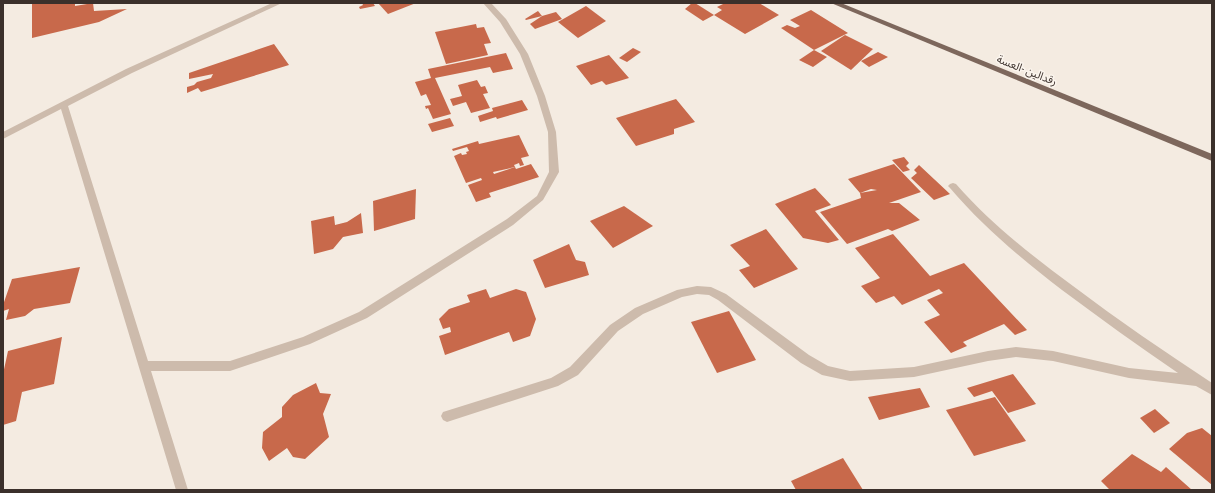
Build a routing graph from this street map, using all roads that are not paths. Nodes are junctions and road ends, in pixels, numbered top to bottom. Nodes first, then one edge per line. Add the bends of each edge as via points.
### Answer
1 (278, 3) edge
2 (487, 3) edge
3 (835, 3) edge
4 (64, 105) junction
5 (3, 136) edge
6 (1212, 158) edge
7 (953, 186) dead end
8 (144, 366) junction
9 (1199, 381) junction
10 (1212, 390) edge
11 (447, 416) dead end
12 (182, 490) edge

1 - 4 street via 130,71
2 - 8 street via 503,21 524,54 552,132 554,172 540,198 510,222 369,311 306,341 230,366
3 - 6 main road, رقدالين -العسة
4 - 5 street
4 - 8 street
7 - 9 street via 971,208 999,234 1106,317
8 - 12 street
9 - 10 street
9 - 11 street via 1129,373 1053,356 1016,352 914,372 850,376 826,371 805,359 722,297 710,290 697,290 682,293 639,311 614,328 574,371 554,382

